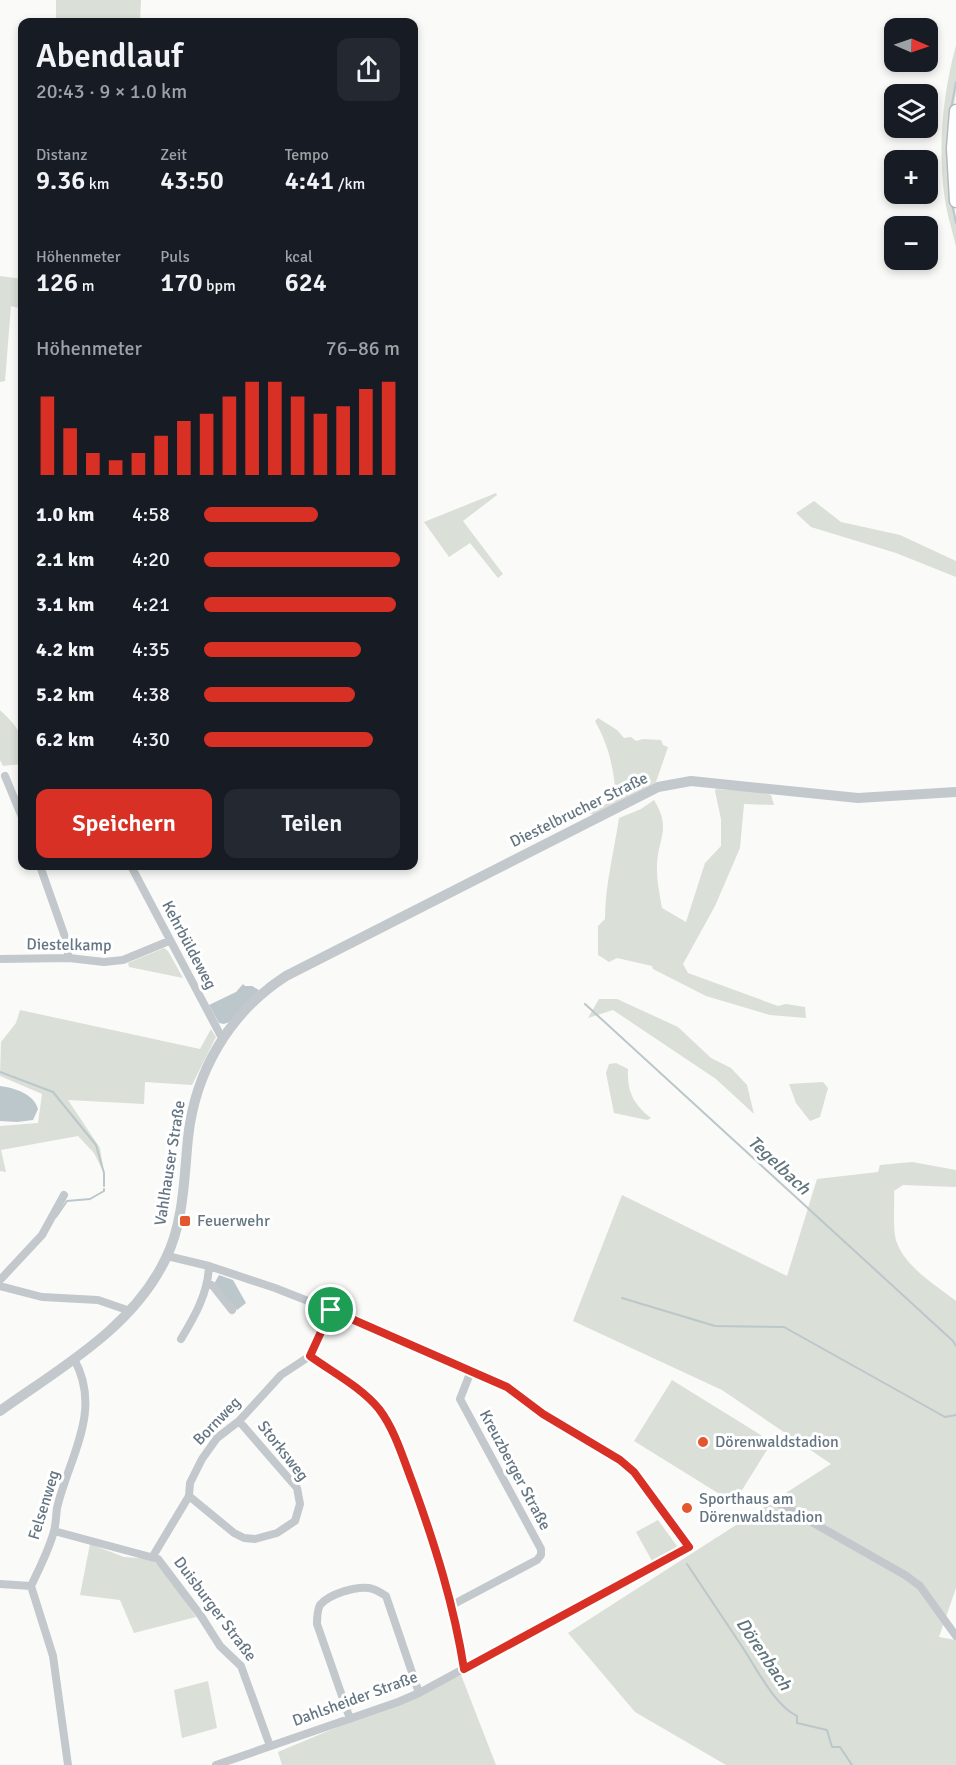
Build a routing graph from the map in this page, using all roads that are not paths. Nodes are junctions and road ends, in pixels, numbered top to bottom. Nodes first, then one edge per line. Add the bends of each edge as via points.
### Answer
1 (956, 111) edge
2 (956, 201) edge
3 (5, 776) dead end
4 (956, 792) edge
5 (18, 807) edge
6 (41, 870) edge
7 (133, 870) edge
8 (169, 941) junction
9 (69, 958) junction
10 (0, 959) edge
11 (252, 1003) joint
12 (222, 1038) junction
13 (64, 1195) dead end
14 (167, 1256) junction
15 (209, 1266) junction
16 (0, 1280) edge
17 (208, 1283) junction
18 (0, 1286) edge
19 (232, 1310) dead end
20 (331, 1310) junction
21 (130, 1311) junction
22 (181, 1339) dead end
23 (310, 1356) junction
24 (74, 1359) junction
25 (471, 1371) junction
26 (0, 1411) edge
27 (239, 1421) junction
28 (189, 1496) junction
29 (773, 1500) dead end
30 (54, 1531) junction
31 (153, 1556) junction
32 (0, 1584) edge
33 (31, 1586) junction
34 (452, 1605) junction
35 (956, 1636) edge
36 (464, 1669) junction
37 (419, 1692) junction
38 (350, 1719) junction
39 (270, 1746) junction
40 (68, 1765) edge
41 (216, 1765) edge

1 - 2 main road via 952,148
3 - 5 street
4 - 11 street, Diestelbrucher Straße via 858,798 691,782 658,787 301,967
6 - 9 street
7 - 8 street, Kehrbüldeweg
8 - 9 street, Diestelkamp via 123,960
8 - 12 street, Kehrbüldeweg
9 - 10 street, Diestelkamp
11 - 12 street, Vahlhauser Straße
12 - 14 street, Vahlhauser Straße via 205,1069 196,1097 180,1212
13 - 16 street via 42,1235
14 - 15 street
14 - 21 street, Vahlhauser Straße
15 - 17 street
15 - 20 street
17 - 19 street
17 - 22 street via 198,1311
18 - 21 street via 42,1297 99,1300
20 - 23 street
20 - 25 street
21 - 24 street, Vahlhauser Straße
23 - 27 street, Bornweg via 281,1375
23 - 34 street via 363,1394 385,1417 422,1508
24 - 26 street, Vahlhauser Straße
24 - 30 street, Felsenweg via 86,1393 84,1414
25 - 34 street, Kreuzberger Straße via 460,1400 541,1556
25 - 36 street, Dahlsheider Straße via 507,1387 543,1414 620,1460 634,1472 689,1547
27 - 28 street, Bornweg via 217,1438 202,1459 190,1483
27 - 28 street, Storksweg via 297,1488 300,1504 295,1521 277,1533 244,1538
28 - 31 street, Bornweg
29 - 35 street via 920,1586
30 - 31 street, Duisburger Straße
30 - 33 street, Felsenweg
31 - 39 street, Duisburger Straße via 165,1566 220,1646 241,1666
32 - 33 street
33 - 40 street via 53,1656
34 - 36 street
36 - 37 street, Dahlsheider Straße
37 - 38 street, Dahlsheider Straße
37 - 38 street via 386,1596 366,1587 336,1595 320,1606 317,1624
38 - 39 street, Dahlsheider Straße
39 - 41 street, Dahlsheider Straße

